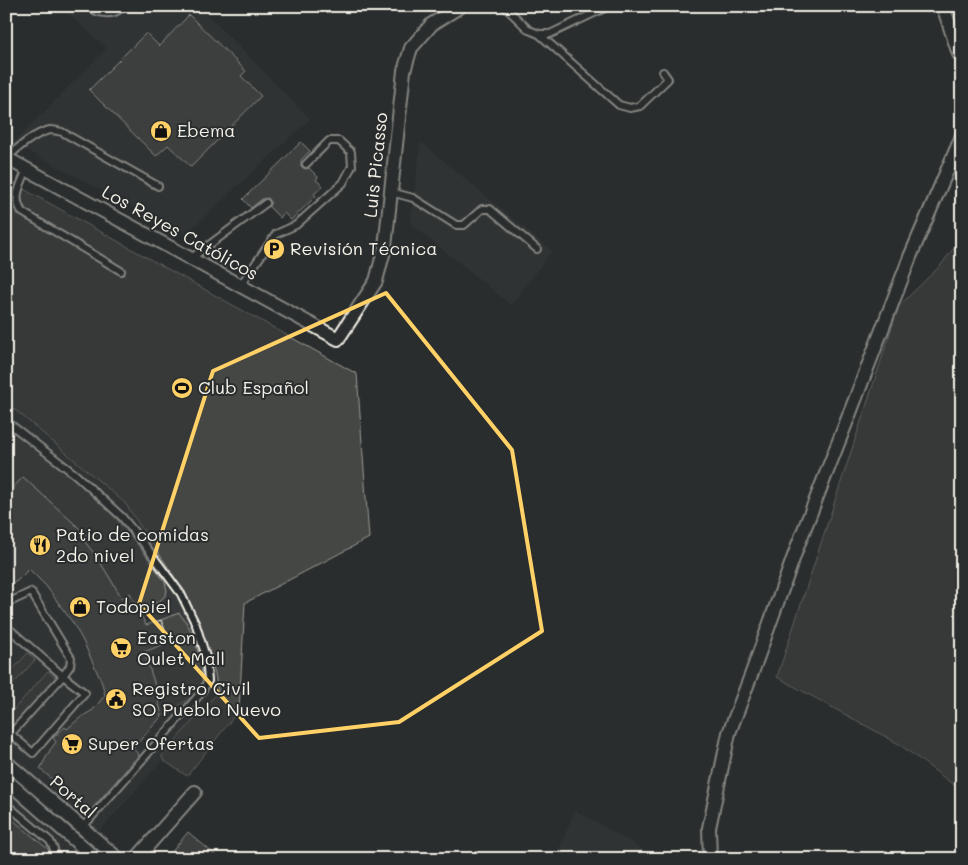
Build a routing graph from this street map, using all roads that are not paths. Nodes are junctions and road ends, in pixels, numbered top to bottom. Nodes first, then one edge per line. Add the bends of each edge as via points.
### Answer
1 (88, 6) edge
2 (123, 6) edge
3 (460, 6) edge
4 (504, 6) edge
5 (609, 6) edge
6 (943, 6) edge
7 (539, 34) junction
8 (959, 54) dead end
9 (663, 72) dead end
10 (962, 136) edge
11 (6, 158) edge
12 (306, 164) dead end
13 (28, 170) junction
14 (158, 186) dead end
15 (391, 192) junction
16 (266, 203) dead end
17 (537, 249) dead end
18 (190, 259) junction
19 (120, 271) dead end
20 (240, 286) junction
21 (338, 340) joint
22 (6, 421) edge
23 (6, 602) edge
24 (6, 626) edge
25 (63, 676) junction
26 (8, 734) edge
27 (6, 762) edge
28 (6, 780) edge
29 (195, 792) dead end
30 (6, 804) edge
31 (82, 828) junction
32 (115, 858) edge
33 (53, 859) edge
34 (96, 859) edge
35 (135, 859) edge
36 (710, 859) edge

1 - 2 lane via 105,14
3 - 15 street, Luis Picasso via 432,24 411,48 404,71
4 - 7 lane via 529,30
5 - 7 lane via 550,34
6 - 8 street
7 - 9 lane via 619,105 640,106 668,79
10 - 36 street via 910,257 800,537 729,733 709,828
11 - 13 street, Los Reyes Católicos
11 - 14 lane via 31,139 51,130 62,132
12 - 20 lane via 329,141 339,141 350,152 352,166 343,182 296,225 276,234
13 - 18 street, Los Reyes Católicos
13 - 19 lane via 17,195 22,212
15 - 17 lane via 413,198 456,225 464,225 482,209 490,209
15 - 21 street, Luis Picasso via 385,247 376,281
16 - 18 lane
18 - 20 street, Los Reyes Católicos
20 - 21 street, Los Reyes Católicos
22 - 31 lane via 82,480 139,537 181,594 196,625 206,657 208,681 201,692
23 - 25 lane via 30,592 71,658
24 - 25 lane
25 - 26 lane
25 - 26 lane via 85,693 33,754
27 - 31 street, Portal
28 - 34 street, Portal
29 - 35 street, Portal
30 - 33 lane via 50,841 54,849
31 - 32 street, Portal
32 - 35 street, Portal via 125,855

